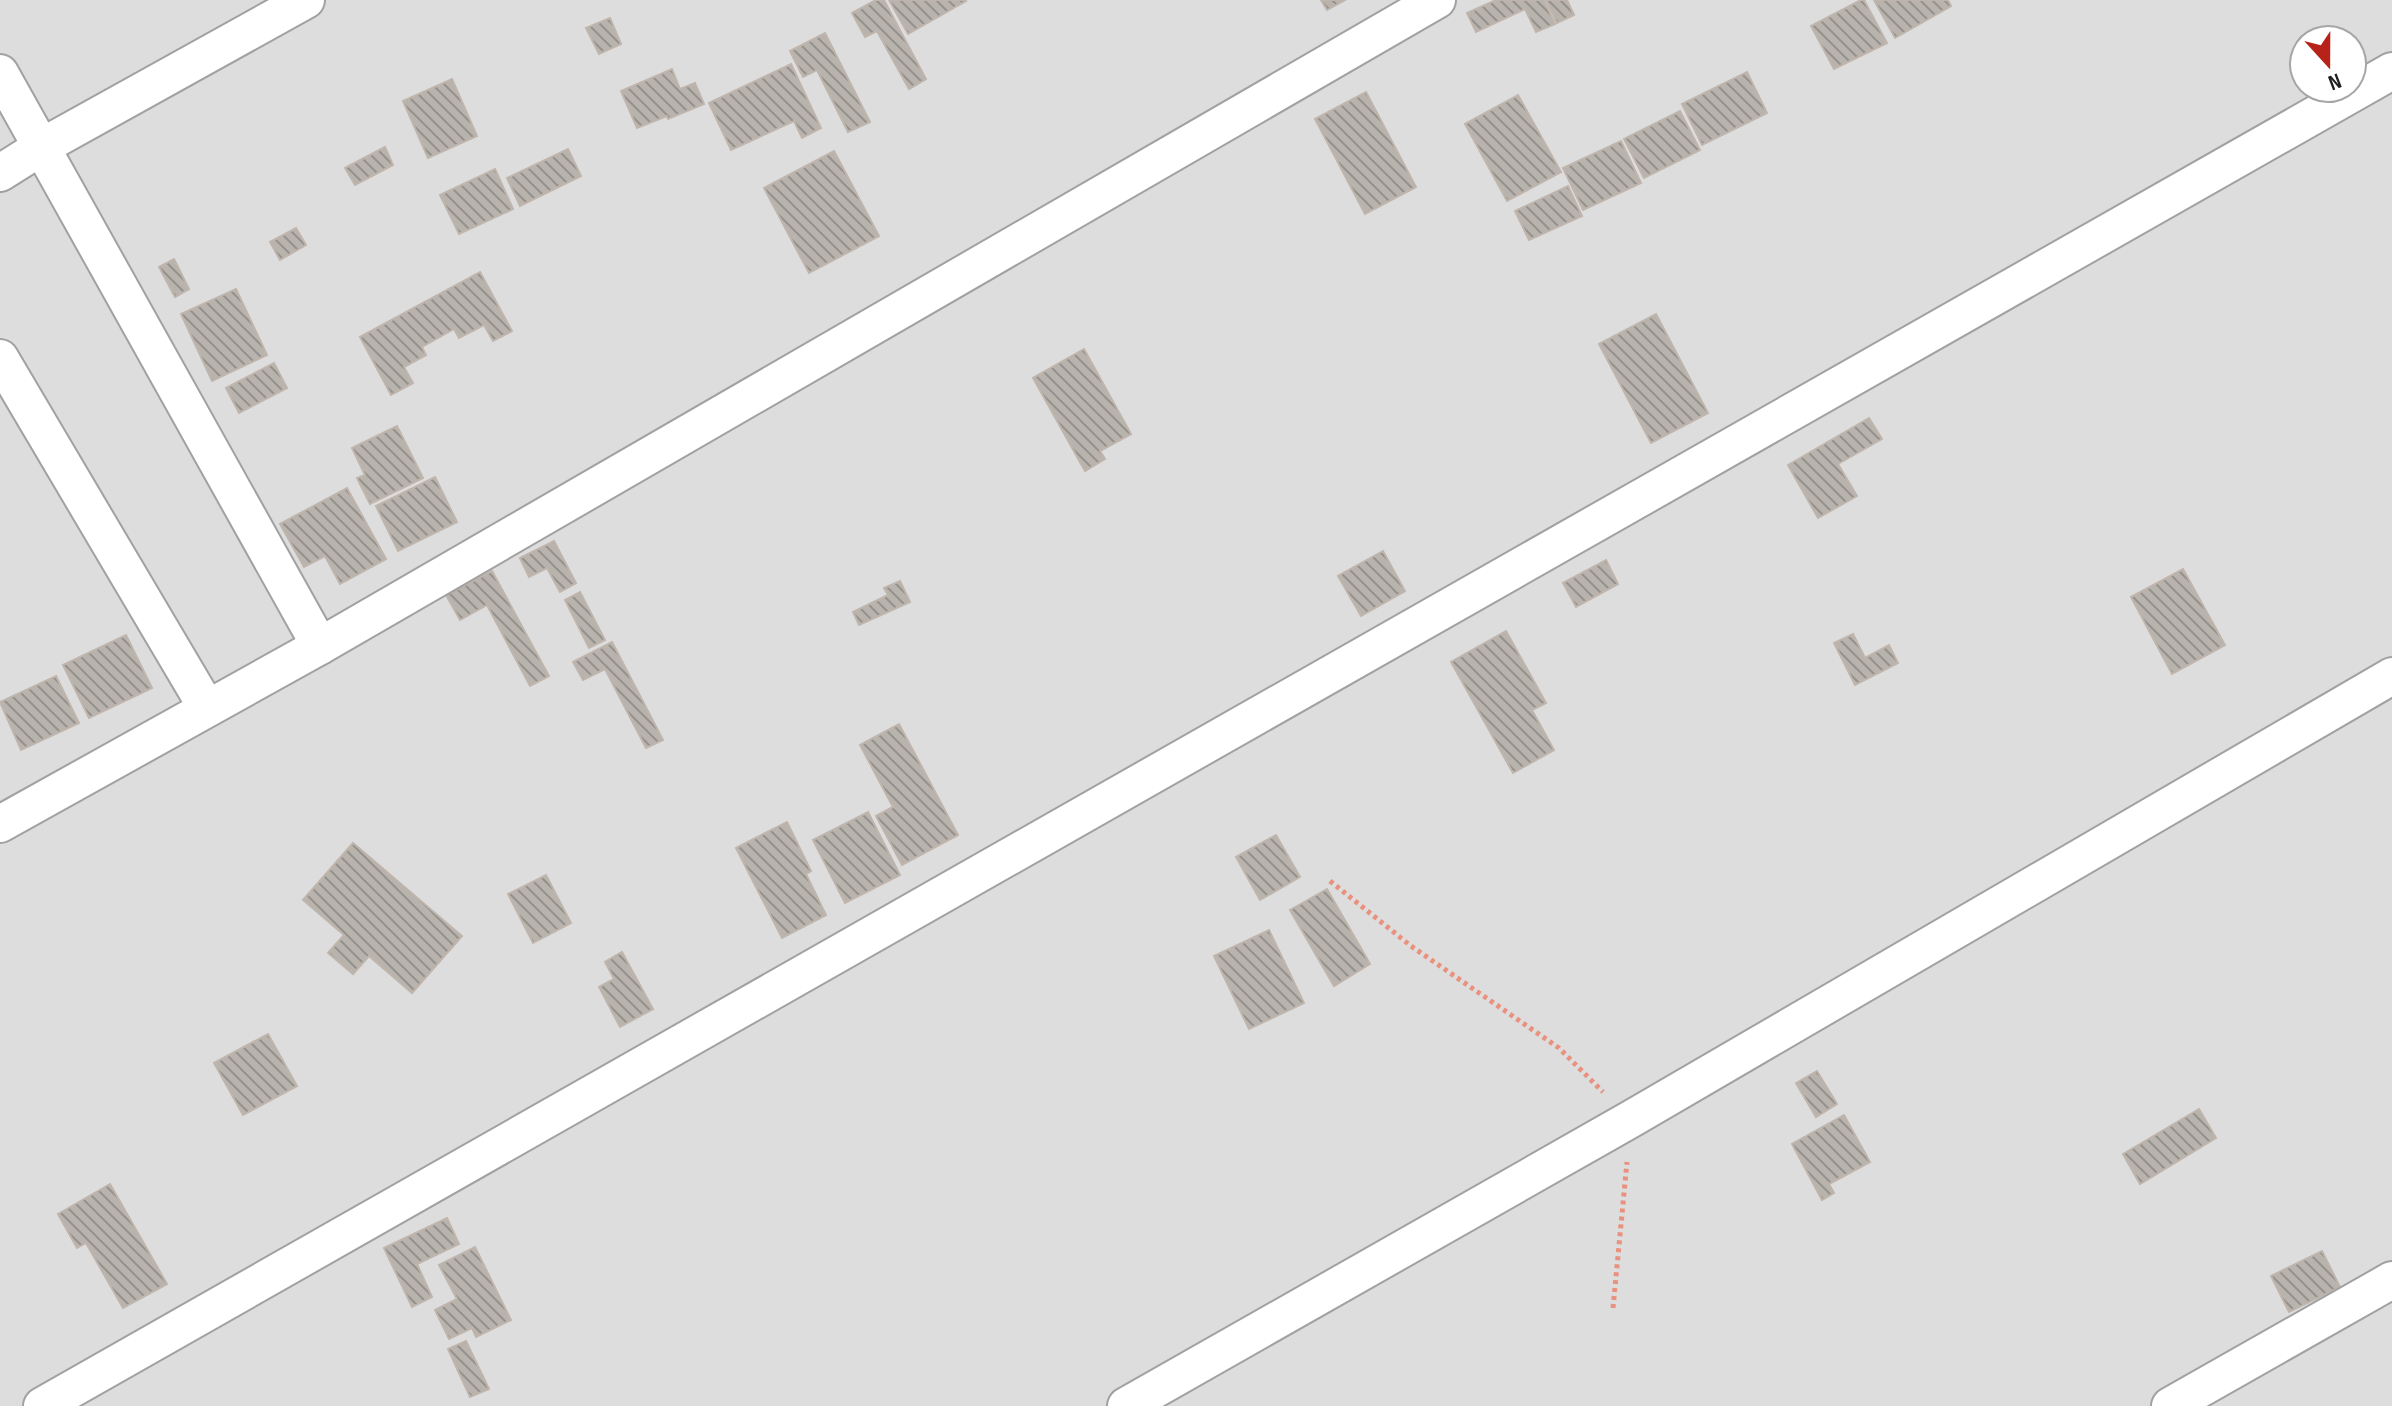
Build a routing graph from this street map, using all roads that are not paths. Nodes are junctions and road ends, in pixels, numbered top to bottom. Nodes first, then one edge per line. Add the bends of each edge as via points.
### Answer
1 (306, 0) edge
2 (1437, 0) edge
3 (2392, 71) edge
4 (0, 73) edge
5 (43, 146) junction
6 (0, 173) edge
7 (0, 358) edge
8 (320, 646) junction
9 (2392, 676) edge
10 (207, 708) junction
11 (0, 824) edge
12 (2392, 1280) edge
13 (42, 1406) edge
14 (1126, 1406) edge
15 (2170, 1406) edge

1 - 5 street
2 - 8 street
3 - 13 street
4 - 5 street
5 - 6 street
5 - 8 street
7 - 10 street
8 - 10 street
9 - 14 street
10 - 11 street
12 - 15 street

